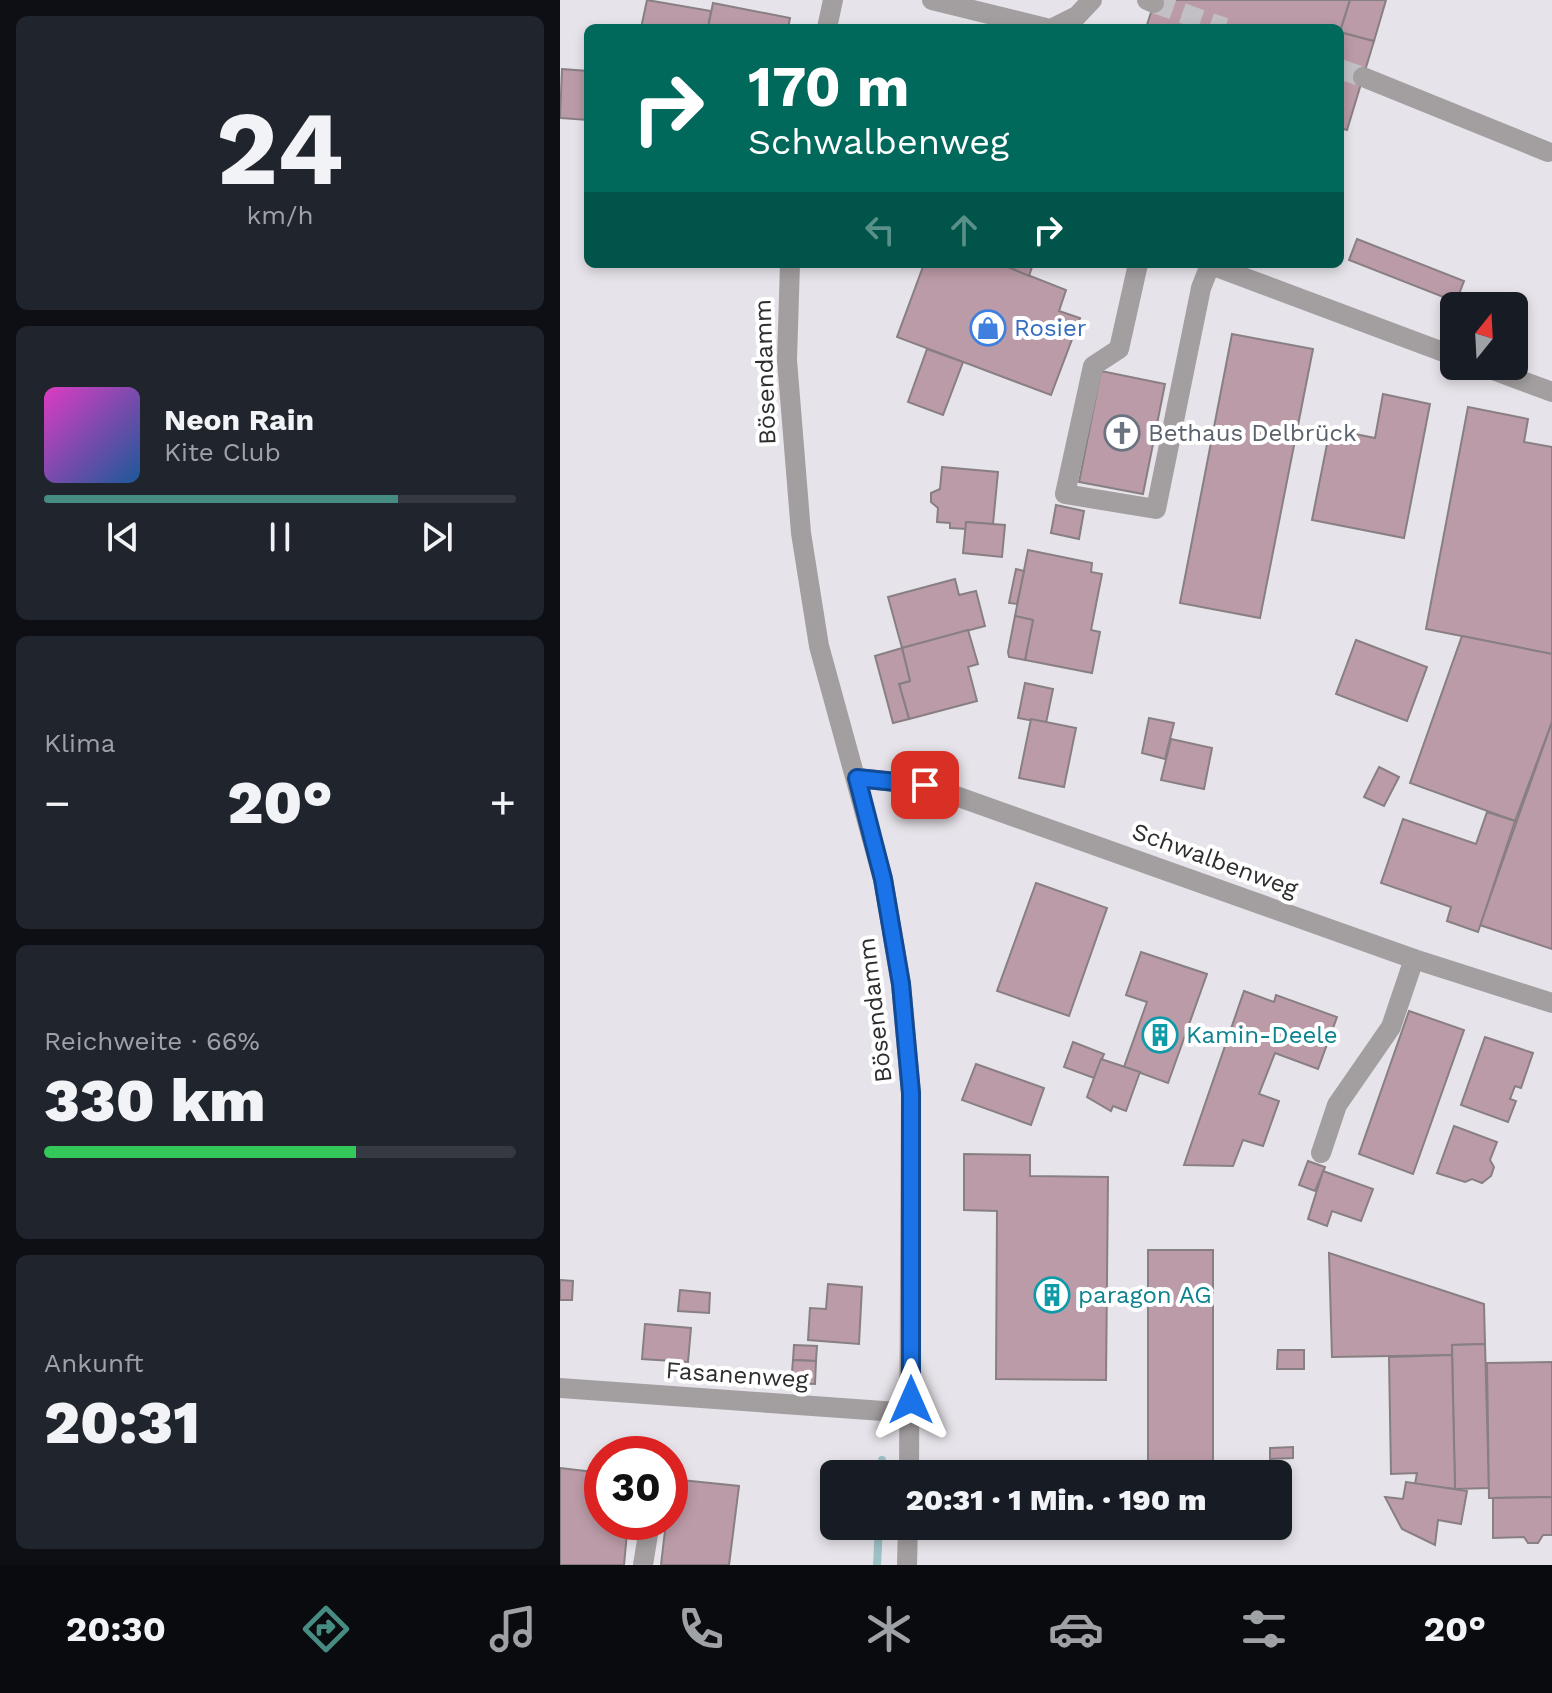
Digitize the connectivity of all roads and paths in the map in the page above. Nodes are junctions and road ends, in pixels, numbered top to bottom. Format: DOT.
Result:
graph roads {
  1 [pos="833,0"];
  2 [pos="932,0"];
  3 [pos="1092,0"];
  4 [pos="828,24"];
  5 [pos="1030,24"];
  6 [pos="1061,24"];
  7 [pos="1363,77"];
  8 [pos="1548,152"];
  9 [pos="790,268"];
  10 [pos="1137,268"];
  11 [pos="1208,268"];
  12 [pos="1220,268"];
  13 [pos="1440,351"];
  14 [pos="1520,380"];
  15 [pos="1552,392"];
  16 [pos="857,778"];
  17 [pos="1414,959"];
  18 [pos="1552,1003"];
  19 [pos="1321,1153"];
  20 [pos="560,1388"];
  21 [pos="911,1413"];
  22 [pos="909,1460"];
  23 [pos="647,1540"];
  24 [pos="908,1540"];
  25 [pos="643,1565"];
  26 [pos="907,1565"];
  1 -- 4 [label="street"];
  2 -- 5 [label="street"];
  3 -- 6 [label="street"];
  7 -- 8 [label="street"];
  9 -- 16 [label="street, Bösendamm"];
  10 -- 11 [label="street"];
  12 -- 13 [label="street"];
  14 -- 15 [label="street"];
  16 -- 17 [label="street, Schwalbenweg"];
  16 -- 21 [label="street, Bösendamm"];
  17 -- 18 [label="street, Schwalbenweg"];
  17 -- 19 [label="street"];
  20 -- 21 [label="street, Fasanenweg"];
  21 -- 22 [label="street, Bösendamm"];
  23 -- 25 [label="street"];
  24 -- 26 [label="street"];
}
